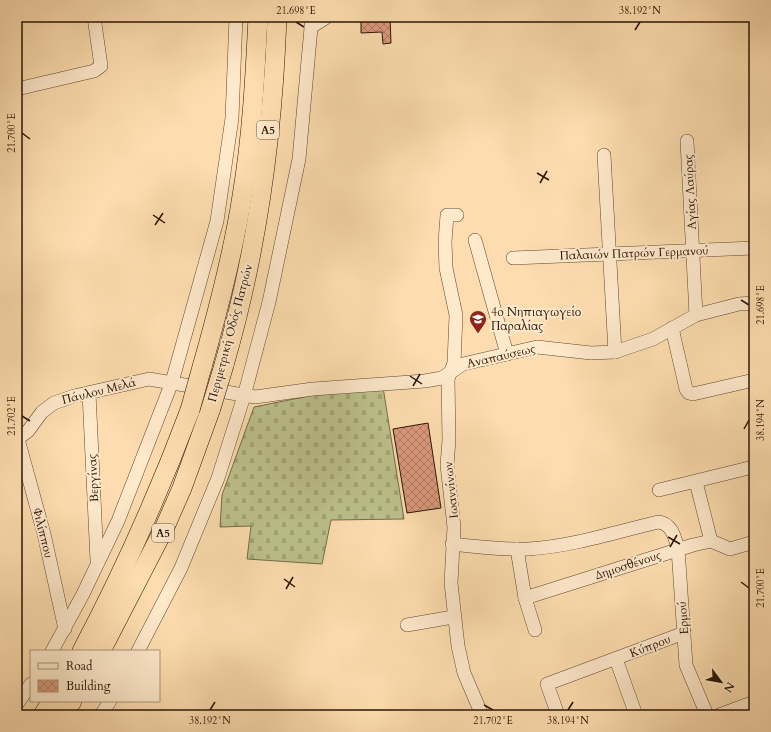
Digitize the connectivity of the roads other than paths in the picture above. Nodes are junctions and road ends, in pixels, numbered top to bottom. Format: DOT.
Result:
graph roads {
  1 [pos="94,17"];
  2 [pos="236,17"];
  3 [pos="258,17"];
  4 [pos="277,17"];
  5 [pos="327,17"];
  6 [pos="312,22"];
  7 [pos="17,89"];
  8 [pos="687,141"];
  9 [pos="604,155"];
  10 [pos="452,215"];
  11 [pos="474,240"];
  12 [pos="754,248"];
  13 [pos="693,251"];
  14 [pos="610,254"];
  15 [pos="513,258"];
  16 [pos="754,303"];
  17 [pos="696,315"];
  18 [pos="672,328"];
  19 [pos="615,352"];
  20 [pos="507,354"];
  21 [pos="451,372"];
  22 [pos="754,380"];
  23 [pos="172,382"];
  24 [pos="89,393"];
  25 [pos="244,396"];
  26 [pos="18,439"];
  27 [pos="753,468"];
  28 [pos="696,482"];
  29 [pos="659,490"];
  30 [pos="712,541"];
  31 [pos="452,544"];
  32 [pos="753,546"];
  33 [pos="517,549"];
  34 [pos="678,549"];
  35 [pos="98,564"];
  36 [pos="526,598"];
  37 [pos="453,617"];
  38 [pos="407,625"];
  39 [pos="65,629"];
  40 [pos="535,630"];
  41 [pos="684,634"];
  42 [pos="53,650"];
  43 [pos="83,650"];
  44 [pos="103,650"];
  45 [pos="139,650"];
  46 [pos="616,660"];
  47 [pos="30,685"];
  48 [pos="51,702"];
  49 [pos="71,702"];
  50 [pos="109,702"];
  51 [pos="754,702"];
  52 [pos="17,704"];
  53 [pos="43,715"];
  54 [pos="63,715"];
  55 [pos="101,715"];
  56 [pos="482,715"];
  57 [pos="558,715"];
  58 [pos="636,715"];
  59 [pos="707,715"];
  60 [pos="719,715"];
  1 -- 7 [label="street"];
  2 -- 23 [label="street"];
  3 -- 43 [label="highway, Περιμετρική Οδός Πατρών / Α5, bridge"];
  4 -- 44 [label="highway, Περιμετρική Οδός Πατρών / Α5, bridge"];
  5 -- 6 [label="street"];
  6 -- 25 [label="street"];
  8 -- 13 [label="street, Αγίας Λαύρας"];
  9 -- 14 [label="street"];
  10 -- 21 [label="street, Ιωαννίνων"];
  11 -- 20 [label="street"];
  12 -- 13 [label="street, Παλαιών Πατρών Γερμανού"];
  13 -- 14 [label="street, Παλαιών Πατρών Γερμανού"];
  13 -- 17 [label="street, Αγίας Λαύρας"];
  14 -- 15 [label="street, Παλαιών Πατρών Γερμανού"];
  14 -- 19 [label="street"];
  16 -- 17 [label="street, Αναπαύσεως"];
  17 -- 18 [label="street, Αναπαύσεως"];
  18 -- 19 [label="street, Αναπαύσεως"];
  18 -- 22 [label="street"];
  19 -- 20 [label="street, Αναπαύσεως"];
  20 -- 21 [label="street, Αναπαύσεως"];
  21 -- 25 [label="street, Αναπαύσεως"];
  21 -- 31 [label="street, Ιωαννίνων"];
  23 -- 24 [label="street, Πάυλου Μελά"];
  23 -- 25 [label="street, Αναπαύσεως"];
  23 -- 35 [label="street"];
  24 -- 26 [label="street, Πάυλου Μελά"];
  24 -- 35 [label="street, Βεργίνας"];
  25 -- 45 [label="street"];
  26 -- 39 [label="street, Φιλίππου"];
  27 -- 28 [label="street"];
  28 -- 29 [label="street"];
  28 -- 30 [label="street"];
  30 -- 32 [label="street"];
  30 -- 34 [label="street, Δημοσθένους"];
  31 -- 33 [label="street"];
  31 -- 37 [label="street, Ιωαννίνων"];
  33 -- 34 [label="street, Ερμού"];
  33 -- 36 [label="street"];
  34 -- 36 [label="street, Δημοσθένους"];
  34 -- 41 [label="street, Ερμού"];
  35 -- 39 [label="street"];
  36 -- 40 [label="street"];
  37 -- 38 [label="street"];
  37 -- 56 [label="street, Ιωαννίνων"];
  39 -- 42 [label="street"];
  41 -- 46 [label="street, Κύπρου"];
  41 -- 59 [label="street, Ερμού"];
  46 -- 57 [label="street, Κύπρου"];
  46 -- 58 [label="street, Κύπρου"];
  47 -- 52 [label="street"];
  48 -- 53 [label="highway"];
  49 -- 54 [label="highway"];
  50 -- 55 [label="street"];
  51 -- 60 [label="street"];
}
